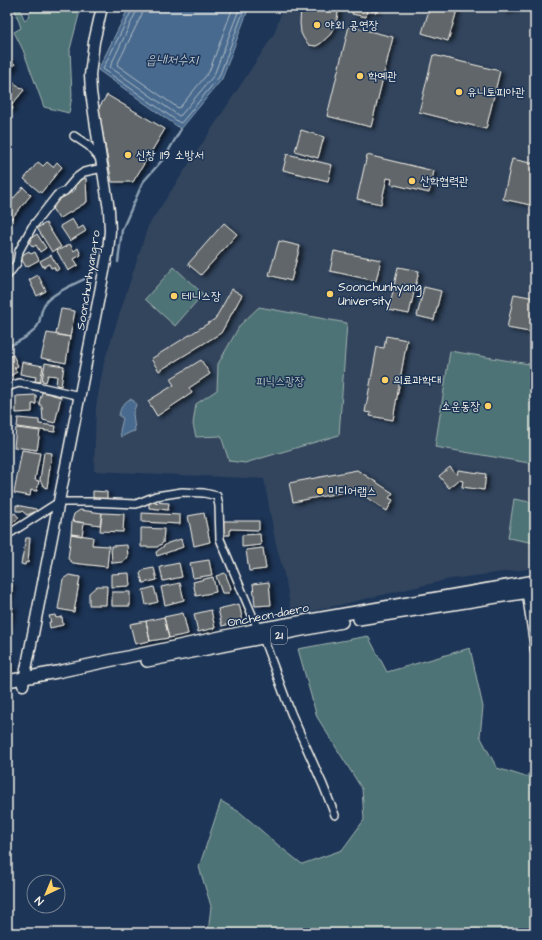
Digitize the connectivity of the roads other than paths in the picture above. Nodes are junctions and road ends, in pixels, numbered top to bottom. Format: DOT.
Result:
graph roads {
  1 [pos="102,7"];
  2 [pos="74,136"];
  3 [pos="102,165"];
  4 [pos="7,276"];
  5 [pos="7,387"];
  6 [pos="80,396"];
  7 [pos="59,502"];
  8 [pos="7,535"];
  9 [pos="535,581"];
  10 [pos="530,591"];
  11 [pos="260,634"];
  12 [pos="535,653"];
  13 [pos="7,681"];
  14 [pos="24,681"];
  15 [pos="7,688"];
  16 [pos="335,815"];
  1 -- 3 [label="main road, Soonchunhyang-ro"];
  2 -- 3 [label="street"];
  3 -- 4 [label="street"];
  3 -- 6 [label="main road, Soonchunhyang-ro"];
  5 -- 6 [label="street"];
  6 -- 7 [label="main road, Soonchunhyang-ro"];
  7 -- 8 [label="street"];
  7 -- 11 [label="street"];
  7 -- 14 [label="main road, Soonchunhyang-ro"];
  9 -- 11 [label="main road, Oncheon-daero / 21"];
  10 -- 11 [label="main road, Oncheon-daero / 21"];
  10 -- 12 [label="street"];
  11 -- 14 [label="main road, Oncheon-daero / 21"];
  11 -- 16 [label="street, Oncheon-daero"];
  13 -- 14 [label="main road, Oncheon-daero / 21"];
  14 -- 15 [label="main road, Oncheon-daero / 21"];
}
